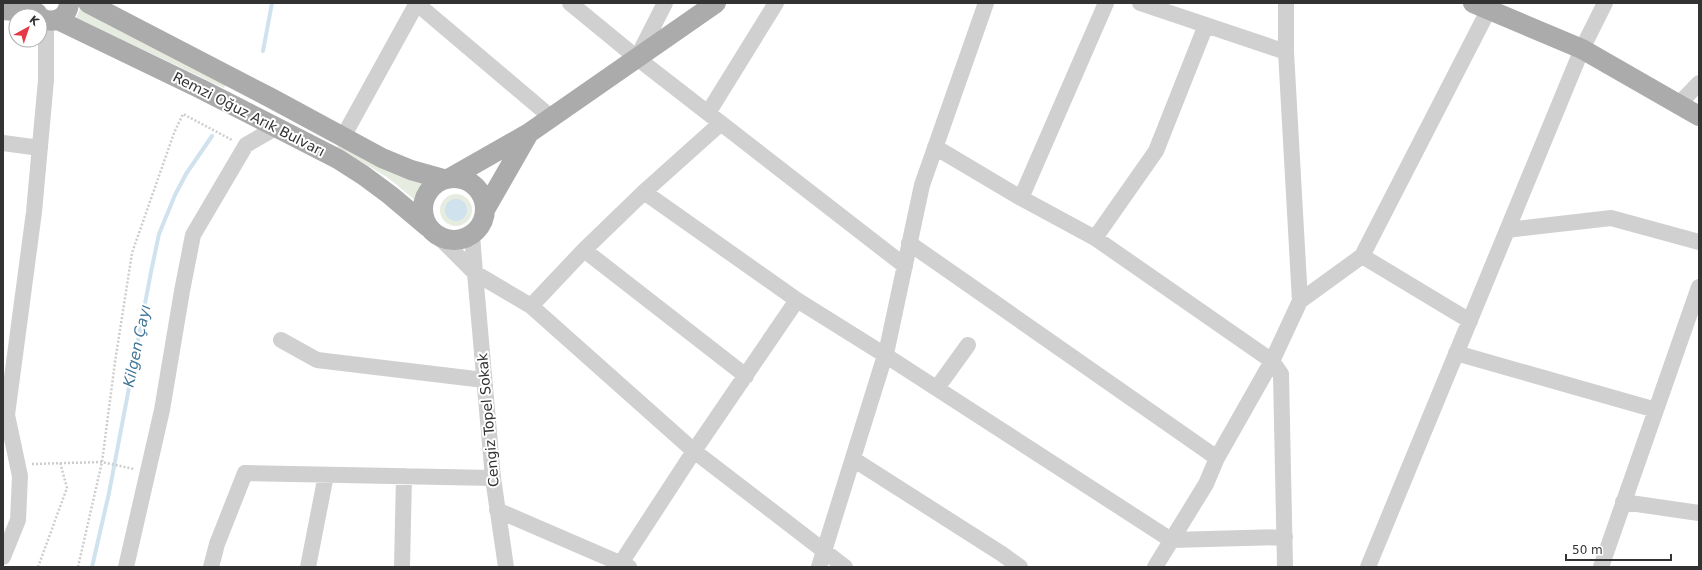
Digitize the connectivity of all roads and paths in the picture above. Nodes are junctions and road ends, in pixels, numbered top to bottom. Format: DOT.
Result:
graph roads {
  1 [pos="69,3"];
  2 [pos="88,3"];
  3 [pos="417,3"];
  4 [pos="570,3"];
  5 [pos="665,3"];
  6 [pos="716,3"];
  7 [pos="776,3"];
  8 [pos="986,3"];
  9 [pos="1106,3"];
  10 [pos="1140,3"];
  11 [pos="1286,3"];
  12 [pos="1605,3"];
  13 [pos="1481,6"];
  14 [pos="48,15"];
  15 [pos="48,18"];
  16 [pos="1206,25"];
  17 [pos="44,48"];
  18 [pos="1582,49"];
  19 [pos="1286,52"];
  20 [pos="637,58"];
  21 [pos="1699,83"];
  22 [pos="1679,104"];
  23 [pos="708,113"];
  24 [pos="1699,116"];
  25 [pos="552,118"];
  26 [pos="721,123"];
  27 [pos="277,127"];
  28 [pos="529,133"];
  29 [pos="343,137"];
  30 [pos="229,138"];
  31 [pos="3,143"];
  32 [pos="935,147"];
  33 [pos="40,148"];
  34 [pos="447,178"];
  35 [pos="644,192"];
  36 [pos="1021,198"];
  37 [pos="486,208"];
  38 [pos="432,230"];
  39 [pos="1507,230"];
  40 [pos="472,235"];
  41 [pos="1095,238"];
  42 [pos="1699,242"];
  43 [pos="909,243"];
  44 [pos="584,250"];
  45 [pos="1362,256"];
  46 [pos="905,266"];
  47 [pos="475,273"];
  48 [pos="1699,287"];
  49 [pos="797,300"];
  50 [pos="1300,301"];
  51 [pos="531,306"];
  52 [pos="1470,321"];
  53 [pos="281,340"];
  54 [pos="968,345"];
  55 [pos="1456,353"];
  56 [pos="885,354"];
  57 [pos="1272,362"];
  58 [pos="746,376"];
  59 [pos="484,380"];
  60 [pos="937,388"];
  61 [pos="1656,410"];
  62 [pos="694,451"];
  63 [pos="1217,458"];
  64 [pos="853,459"];
  65 [pos="10,462"];
  66 [pos="60,462"];
  67 [pos="102,462"];
  68 [pos="135,469"];
  69 [pos="326,475"];
  70 [pos="404,476"];
  71 [pos="493,478"];
  72 [pos="1623,502"];
  73 [pos="497,510"];
  74 [pos="1699,513"];
  75 [pos="1285,537"];
  76 [pos="1171,540"];
  77 [pos="824,551"];
  78 [pos="3,557"];
  79 [pos="625,565"];
  80 [pos="38,567"];
  81 [pos="78,567"];
  82 [pos="126,567"];
  83 [pos="211,567"];
  84 [pos="308,567"];
  85 [pos="402,567"];
  86 [pos="506,567"];
  87 [pos="818,567"];
  88 [pos="845,567"];
  89 [pos="1020,567"];
  90 [pos="1155,567"];
  91 [pos="1285,567"];
  92 [pos="1368,567"];
  93 [pos="1601,567"];
  1 -- 14 [label="main road"];
  2 -- 29 [label="main road, Remzi Oğuz Arık Bulvarı"];
  3 -- 25 [label="street"];
  3 -- 29 [label="street"];
  4 -- 20 [label="street"];
  5 -- 20 [label="street"];
  6 -- 20 [label="main road"];
  7 -- 23 [label="street"];
  8 -- 32 [label="street"];
  9 -- 36 [label="street"];
  10 -- 16 [label="street"];
  11 -- 19 [label="street"];
  12 -- 18 [label="street"];
  13 -- 18 [label="main road"];
  13 -- 45 [label="street"];
  15 -- 27 [label="main road, Remzi Oğuz Arık Bulvarı"];
  16 -- 19 [label="street"];
  16 -- 41 [label="street"];
  17 -- 33 [label="street"];
  18 -- 22 [label="main road"];
  18 -- 39 [label="street"];
  19 -- 50 [label="street"];
  20 -- 23 [label="street"];
  20 -- 25 [label="main road"];
  21 -- 22 [label="street"];
  22 -- 24 [label="main road"];
  23 -- 26 [label="street"];
  25 -- 28 [label="main road"];
  26 -- 35 [label="street"];
  26 -- 46 [label="street"];
  27 -- 38 [label="main road, Remzi Oğuz Arık Bulvarı"];
  27 -- 82 [label="street"];
  28 -- 34 [label="main road"];
  28 -- 37 [label="main road"];
  29 -- 34 [label="main road, Remzi Oğuz Arık Bulvarı"];
  30 -- 67 [label="path"];
  31 -- 33 [label="street"];
  32 -- 36 [label="street"];
  32 -- 43 [label="street"];
  33 -- 65 [label="street"];
  34 -- 37 [label="main road, Remzi Oğuz Arık Bulvarı"];
  34 -- 38 [label="main road"];
  35 -- 44 [label="street"];
  35 -- 49 [label="street"];
  36 -- 41 [label="street"];
  37 -- 40 [label="main road"];
  38 -- 40 [label="main road, Remzi Oğuz Arık Bulvarı"];
  38 -- 47 [label="street"];
  39 -- 42 [label="street"];
  39 -- 52 [label="street"];
  40 -- 47 [label="street, Cengiz Topel Sokak"];
  41 -- 57 [label="street"];
  43 -- 46 [label="street"];
  43 -- 63 [label="street"];
  44 -- 51 [label="street"];
  44 -- 58 [label="street"];
  45 -- 50 [label="street"];
  45 -- 52 [label="street"];
  46 -- 56 [label="street"];
  47 -- 51 [label="street"];
  47 -- 59 [label="street, Cengiz Topel Sokak"];
  48 -- 61 [label="street"];
  49 -- 56 [label="street"];
  49 -- 58 [label="street"];
  50 -- 57 [label="street"];
  51 -- 62 [label="street"];
  52 -- 55 [label="street"];
  53 -- 59 [label="street"];
  54 -- 60 [label="street"];
  55 -- 61 [label="street"];
  55 -- 92 [label="street"];
  56 -- 60 [label="street"];
  56 -- 64 [label="street"];
  57 -- 63 [label="street"];
  57 -- 75 [label="street"];
  58 -- 62 [label="street"];
  59 -- 71 [label="street, Cengiz Topel Sokak"];
  60 -- 76 [label="street"];
  61 -- 72 [label="street"];
  62 -- 77 [label="street"];
  62 -- 79 [label="street"];
  63 -- 76 [label="street"];
  64 -- 77 [label="street"];
  64 -- 89 [label="street"];
  65 -- 66 [label="path"];
  65 -- 78 [label="street"];
  66 -- 67 [label="path"];
  66 -- 80 [label="path"];
  67 -- 68 [label="path"];
  67 -- 81 [label="path"];
  69 -- 70 [label="street"];
  69 -- 83 [label="street"];
  69 -- 84 [label="street"];
  70 -- 71 [label="street"];
  70 -- 85 [label="street"];
  71 -- 73 [label="street, Cengiz Topel Sokak"];
  72 -- 74 [label="street"];
  72 -- 93 [label="street"];
  73 -- 79 [label="street"];
  73 -- 86 [label="street, Cengiz Topel Sokak"];
  75 -- 76 [label="street"];
  75 -- 91 [label="street"];
  76 -- 90 [label="street"];
  77 -- 87 [label="street"];
  77 -- 88 [label="street"];
}
